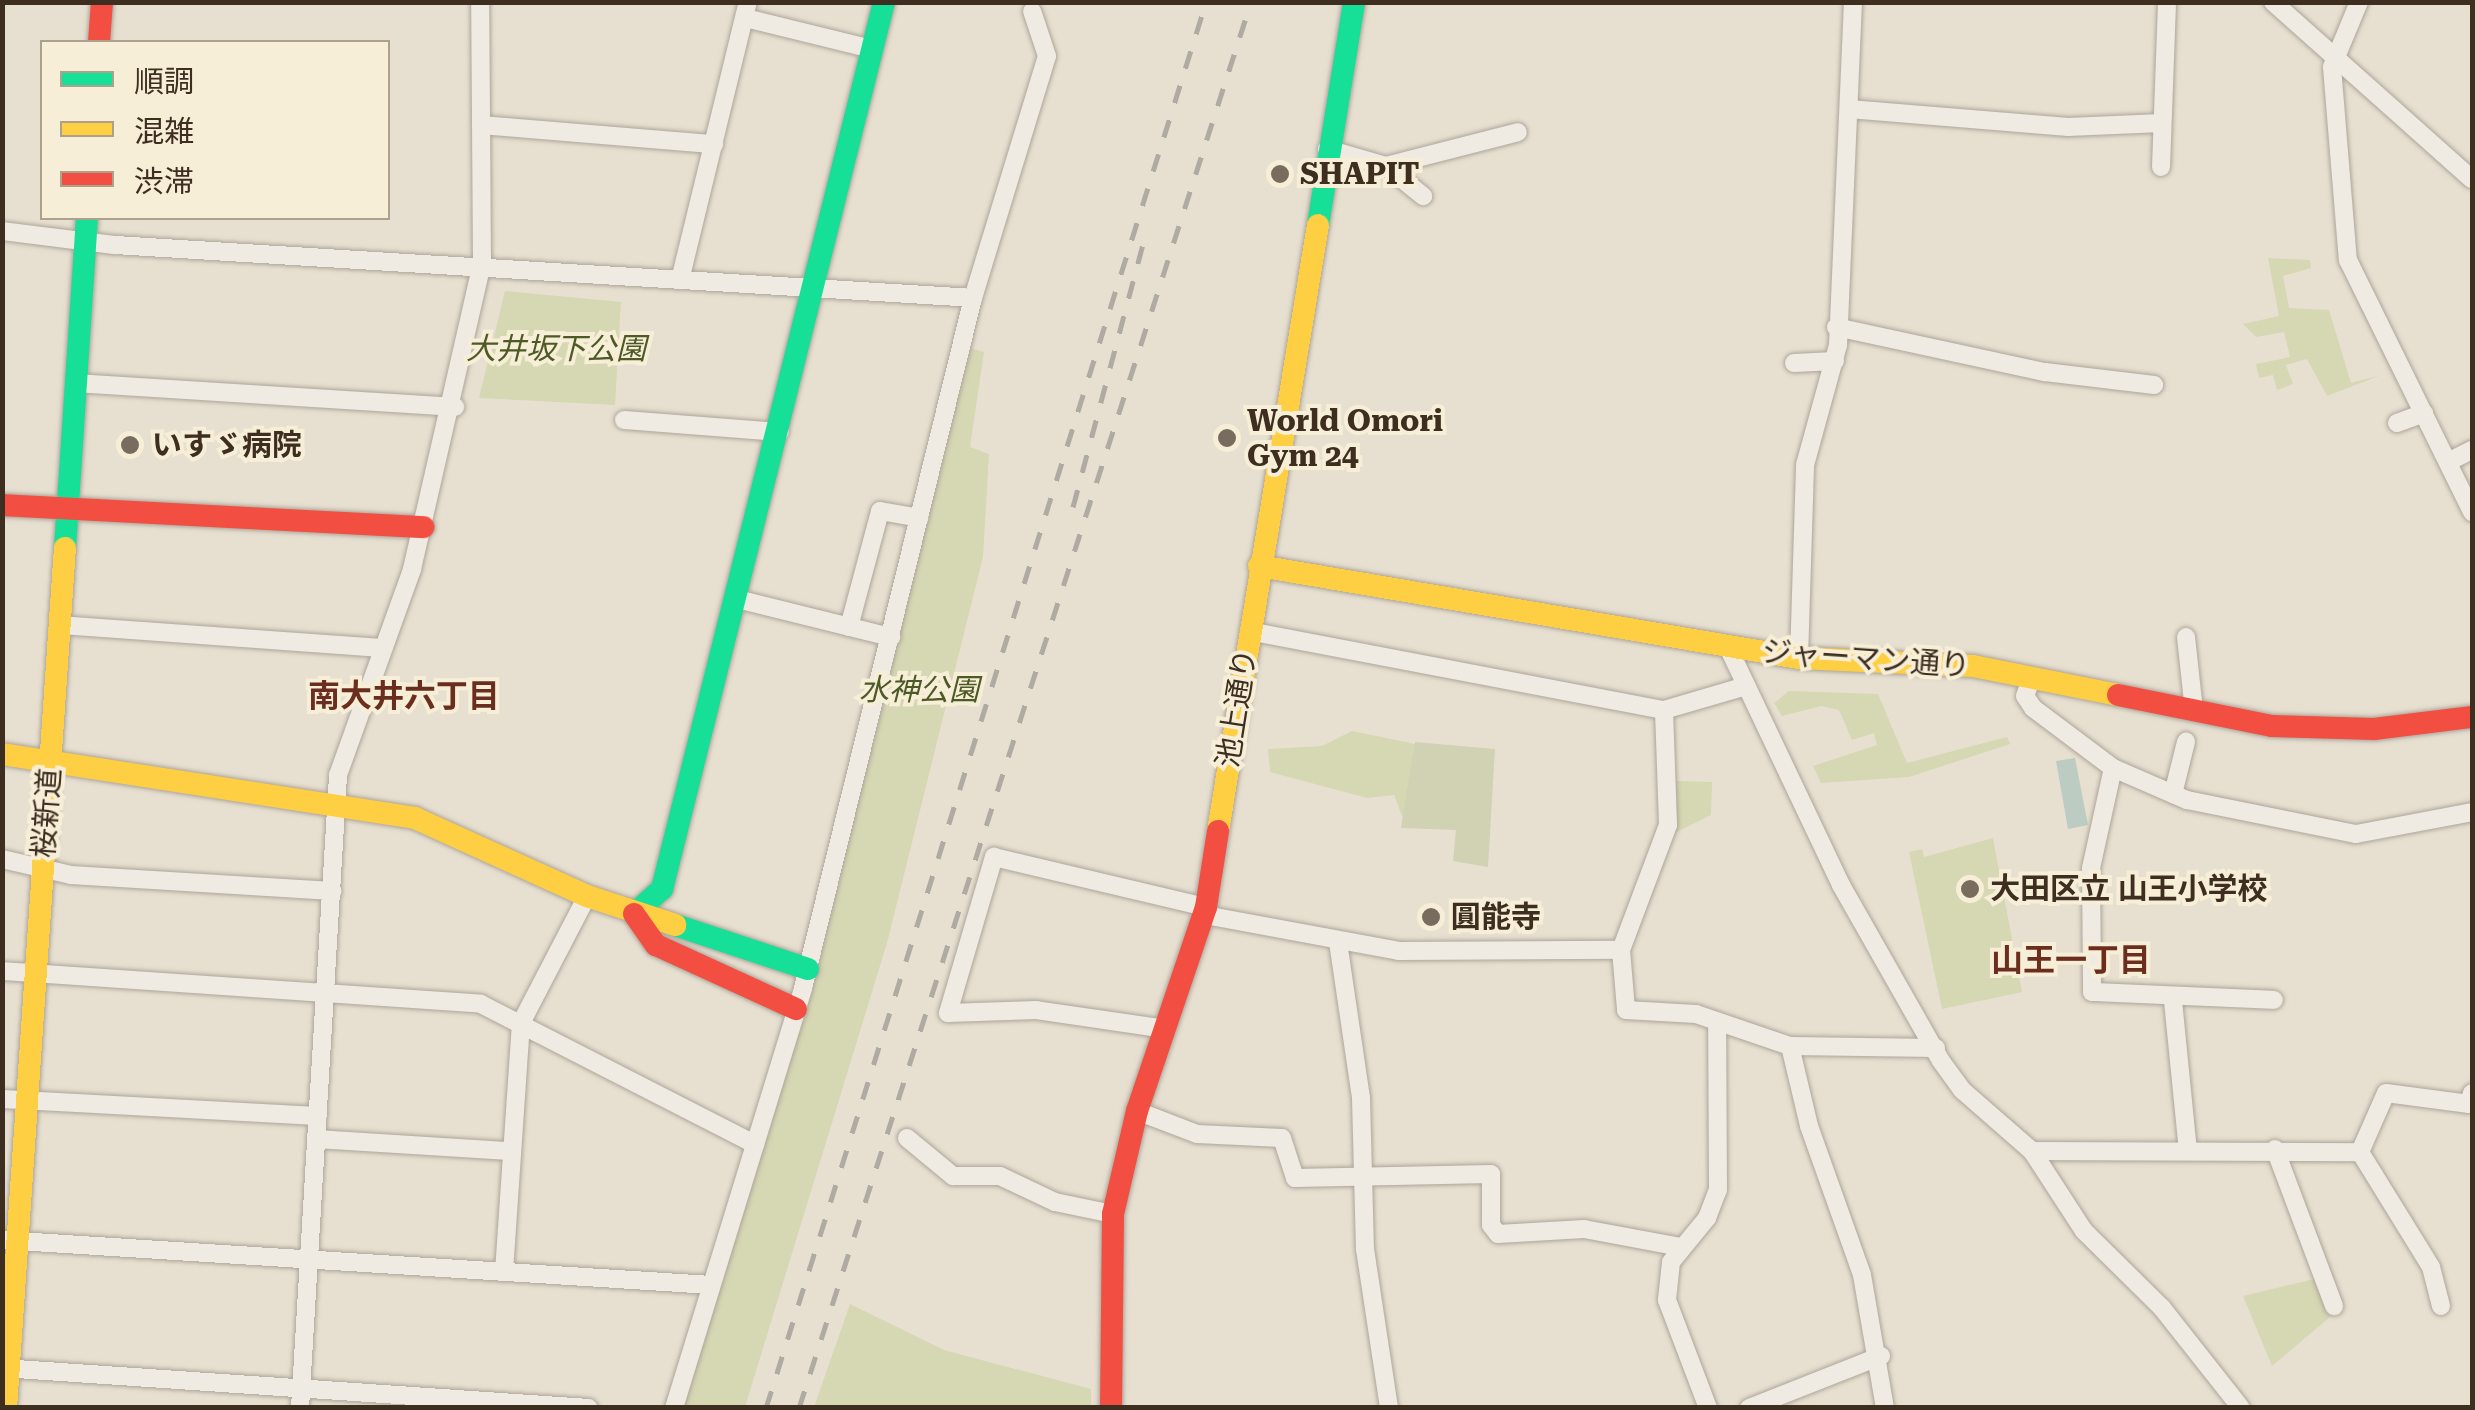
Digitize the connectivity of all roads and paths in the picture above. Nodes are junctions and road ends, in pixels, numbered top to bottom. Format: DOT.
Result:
graph roads {
  1 [pos="102,2"];
  2 [pos="480,2"];
  3 [pos="884,2"];
  4 [pos="1354,2"];
  5 [pos="1853,2"];
  6 [pos="2168,2"];
  7 [pos="2273,2"];
  8 [pos="2359,2"];
  9 [pos="746,10"];
  10 [pos="1032,11"];
  11 [pos="99,40"];
  12 [pos="872,49"];
  13 [pos="2334,57"];
  14 [pos="1849,109"];
  15 [pos="2162,123"];
  16 [pos="481,125"];
  17 [pos="1518,132"];
  18 [pos="714,144"];
  19 [pos="1327,149"];
  20 [pos="1386,166"];
  21 [pos="2161,168"];
  22 [pos="2472,179"];
  23 [pos="1423,196"];
  24 [pos="86,229"];
  25 [pos="2,230"];
  26 [pos="482,264"];
  27 [pos="680,280"];
  28 [pos="814,288"];
  29 [pos="973,298"];
  30 [pos="1836,328"];
  31 [pos="1835,361"];
  32 [pos="1794,363"];
  33 [pos="76,383"];
  34 [pos="2154,385"];
  35 [pos="455,407"];
  36 [pos="2424,413"];
  37 [pos="624,420"];
  38 [pos="2397,423"];
  39 [pos="780,432"];
  40 [pos="2472,450"];
  41 [pos="2448,462"];
  42 [pos="2,505"];
  43 [pos="68,509"];
  44 [pos="2472,512"];
  45 [pos="920,518"];
  46 [pos="423,527"];
  47 [pos="1259,566"];
  48 [pos="737,599"];
  49 [pos="60,626"];
  50 [pos="849,626"];
  51 [pos="1249,631"];
  52 [pos="891,637"];
  53 [pos="2186,638"];
  54 [pos="1728,647"];
  55 [pos="382,648"];
  56 [pos="1799,658"];
  57 [pos="2032,676"];
  58 [pos="1746,686"];
  59 [pos="1664,710"];
  60 [pos="2194,711"];
  61 [pos="2472,717"];
  62 [pos="2186,742"];
  63 [pos="2,754"];
  64 [pos="50,761"];
  65 [pos="2113,768"];
  66 [pos="2173,794"];
  67 [pos="338,802"];
  68 [pos="2472,812"];
  69 [pos="2,859"];
  70 [pos="43,868"];
  71 [pos="333,891"];
  72 [pos="587,896"];
  73 [pos="1205,911"];
  74 [pos="634,914"];
  75 [pos="1338,942"];
  76 [pos="1622,950"];
  77 [pos="808,969"];
  78 [pos="2,971"];
  79 [pos="36,974"];
  80 [pos="326,991"];
  81 [pos="2274,1000"];
  82 [pos="2173,1001"];
  83 [pos="796,1009"];
  84 [pos="522,1023"];
  85 [pos="1717,1023"];
  86 [pos="1166,1028"];
  87 [pos="1790,1046"];
  88 [pos="1936,1048"];
  89 [pos="2472,1093"];
  90 [pos="2,1098"];
  91 [pos="27,1100"];
  92 [pos="1137,1110"];
  93 [pos="318,1116"];
  94 [pos="906,1138"];
  95 [pos="317,1139"];
  96 [pos="756,1144"];
  97 [pos="2275,1149"];
  98 [pos="2188,1150"];
  99 [pos="508,1151"];
  100 [pos="2032,1151"];
  101 [pos="2360,1152"];
  102 [pos="1361,1173"];
  103 [pos="1113,1214"];
  104 [pos="10,1240"];
  105 [pos="1681,1247"];
  106 [pos="309,1258"];
  107 [pos="504,1272"];
  108 [pos="712,1286"];
  109 [pos="2334,1306"];
  110 [pos="2441,1306"];
  111 [pos="1881,1356"];
  112 [pos="6,1368"];
  113 [pos="302,1387"];
  114 [pos="6,1408"];
  115 [pos="300,1408"];
  116 [pos="589,1408"];
  117 [pos="674,1408"];
  118 [pos="1111,1408"];
  119 [pos="1389,1408"];
  120 [pos="1708,1408"];
  121 [pos="1749,1408"];
  122 [pos="1885,1408"];
  123 [pos="2241,1408"];
  1 -- 11 [label="street"];
  2 -- 16 [label="street"];
  3 -- 12 [label="street"];
  4 -- 19 [label="street, 池上通り"];
  5 -- 14 [label="street"];
  6 -- 15 [label="street"];
  7 -- 13 [label="street"];
  8 -- 13 [label="street"];
  9 -- 12 [label="street"];
  9 -- 18 [label="street"];
  10 -- 29 [label="street"];
  12 -- 28 [label="street"];
  13 -- 22 [label="street"];
  13 -- 36 [label="street"];
  14 -- 15 [label="street"];
  14 -- 30 [label="street"];
  15 -- 21 [label="street"];
  16 -- 18 [label="street"];
  16 -- 26 [label="street"];
  17 -- 20 [label="street"];
  18 -- 27 [label="street"];
  19 -- 20 [label="street"];
  19 -- 47 [label="street, 池上通り"];
  20 -- 23 [label="street"];
  24 -- 25 [label="street"];
  24 -- 26 [label="street"];
  24 -- 33 [label="street, 桜新道"];
  26 -- 27 [label="street"];
  26 -- 35 [label="street"];
  27 -- 28 [label="street"];
  28 -- 29 [label="street"];
  28 -- 39 [label="street"];
  29 -- 45 [label="street"];
  30 -- 31 [label="street"];
  30 -- 34 [label="street"];
  31 -- 32 [label="street"];
  31 -- 56 [label="street"];
  33 -- 35 [label="street"];
  33 -- 43 [label="street, 桜新道"];
  35 -- 46 [label="street"];
  36 -- 38 [label="street"];
  36 -- 41 [label="street"];
  37 -- 39 [label="street"];
  39 -- 48 [label="street"];
  40 -- 41 [label="street"];
  41 -- 44 [label="street"];
  42 -- 43 [label="street"];
  43 -- 46 [label="street"];
  43 -- 49 [label="street, 桜新道"];
  45 -- 50 [label="street"];
  45 -- 52 [label="street"];
  46 -- 55 [label="street"];
  47 -- 51 [label="street, 池上通り"];
  47 -- 54 [label="street, ジャーマン通り"];
  48 -- 50 [label="street"];
  48 -- 74 [label="street"];
  49 -- 55 [label="street"];
  49 -- 64 [label="street, 桜新道"];
  50 -- 52 [label="street"];
  51 -- 59 [label="street"];
  51 -- 73 [label="street, 池上通り"];
  52 -- 77 [label="street"];
  53 -- 60 [label="street"];
  54 -- 56 [label="street, ジャーマン通り"];
  54 -- 58 [label="street"];
  55 -- 67 [label="street"];
  56 -- 57 [label="street, ジャーマン通り"];
  57 -- 60 [label="street, ジャーマン通り"];
  57 -- 65 [label="street"];
  58 -- 59 [label="street"];
  58 -- 88 [label="street"];
  59 -- 76 [label="street"];
  60 -- 61 [label="street, ジャーマン通り"];
  62 -- 66 [label="street"];
  63 -- 64 [label="street"];
  64 -- 67 [label="street"];
  64 -- 70 [label="street, 桜新道"];
  65 -- 66 [label="street"];
  65 -- 82 [label="street"];
  66 -- 68 [label="street"];
  67 -- 71 [label="street"];
  67 -- 72 [label="street"];
  69 -- 70 [label="street"];
  70 -- 71 [label="street"];
  70 -- 79 [label="street, 桜新道"];
  71 -- 80 [label="street"];
  72 -- 74 [label="street"];
  72 -- 84 [label="street"];
  73 -- 75 [label="street"];
  73 -- 86 [label="street, 池上通り"];
  73 -- 86 [label="street"];
  74 -- 77 [label="street"];
  74 -- 83 [label="street"];
  75 -- 76 [label="street"];
  75 -- 102 [label="street"];
  76 -- 85 [label="street"];
  77 -- 83 [label="street"];
  78 -- 79 [label="street"];
  79 -- 80 [label="street"];
  79 -- 91 [label="street, 桜新道"];
  80 -- 84 [label="street"];
  80 -- 93 [label="street"];
  81 -- 82 [label="street"];
  82 -- 98 [label="street"];
  83 -- 96 [label="street"];
  84 -- 96 [label="street"];
  84 -- 99 [label="street"];
  85 -- 87 [label="street"];
  85 -- 105 [label="street"];
  86 -- 92 [label="street, 池上通り"];
  87 -- 88 [label="street"];
  87 -- 111 [label="street"];
  88 -- 100 [label="street"];
  89 -- 101 [label="street"];
  90 -- 91 [label="street"];
  91 -- 93 [label="street"];
  91 -- 104 [label="street, 桜新道"];
  92 -- 102 [label="street"];
  92 -- 103 [label="street, 池上通り"];
  93 -- 95 [label="street"];
  94 -- 103 [label="street"];
  95 -- 99 [label="street"];
  95 -- 106 [label="street"];
  96 -- 108 [label="street"];
  97 -- 98 [label="street"];
  97 -- 101 [label="street"];
  97 -- 109 [label="street"];
  98 -- 100 [label="street"];
  99 -- 107 [label="street"];
  100 -- 123 [label="street"];
  101 -- 110 [label="street"];
  102 -- 105 [label="street"];
  102 -- 119 [label="street"];
  103 -- 118 [label="street, 池上通り"];
  104 -- 106 [label="street"];
  104 -- 112 [label="street, 桜新道"];
  105 -- 120 [label="street"];
  106 -- 107 [label="street"];
  106 -- 113 [label="street"];
  107 -- 108 [label="street"];
  108 -- 117 [label="street"];
  111 -- 121 [label="street"];
  111 -- 122 [label="street"];
  112 -- 113 [label="street"];
  112 -- 114 [label="street, 桜新道"];
  113 -- 115 [label="street"];
  113 -- 116 [label="street"];
}
